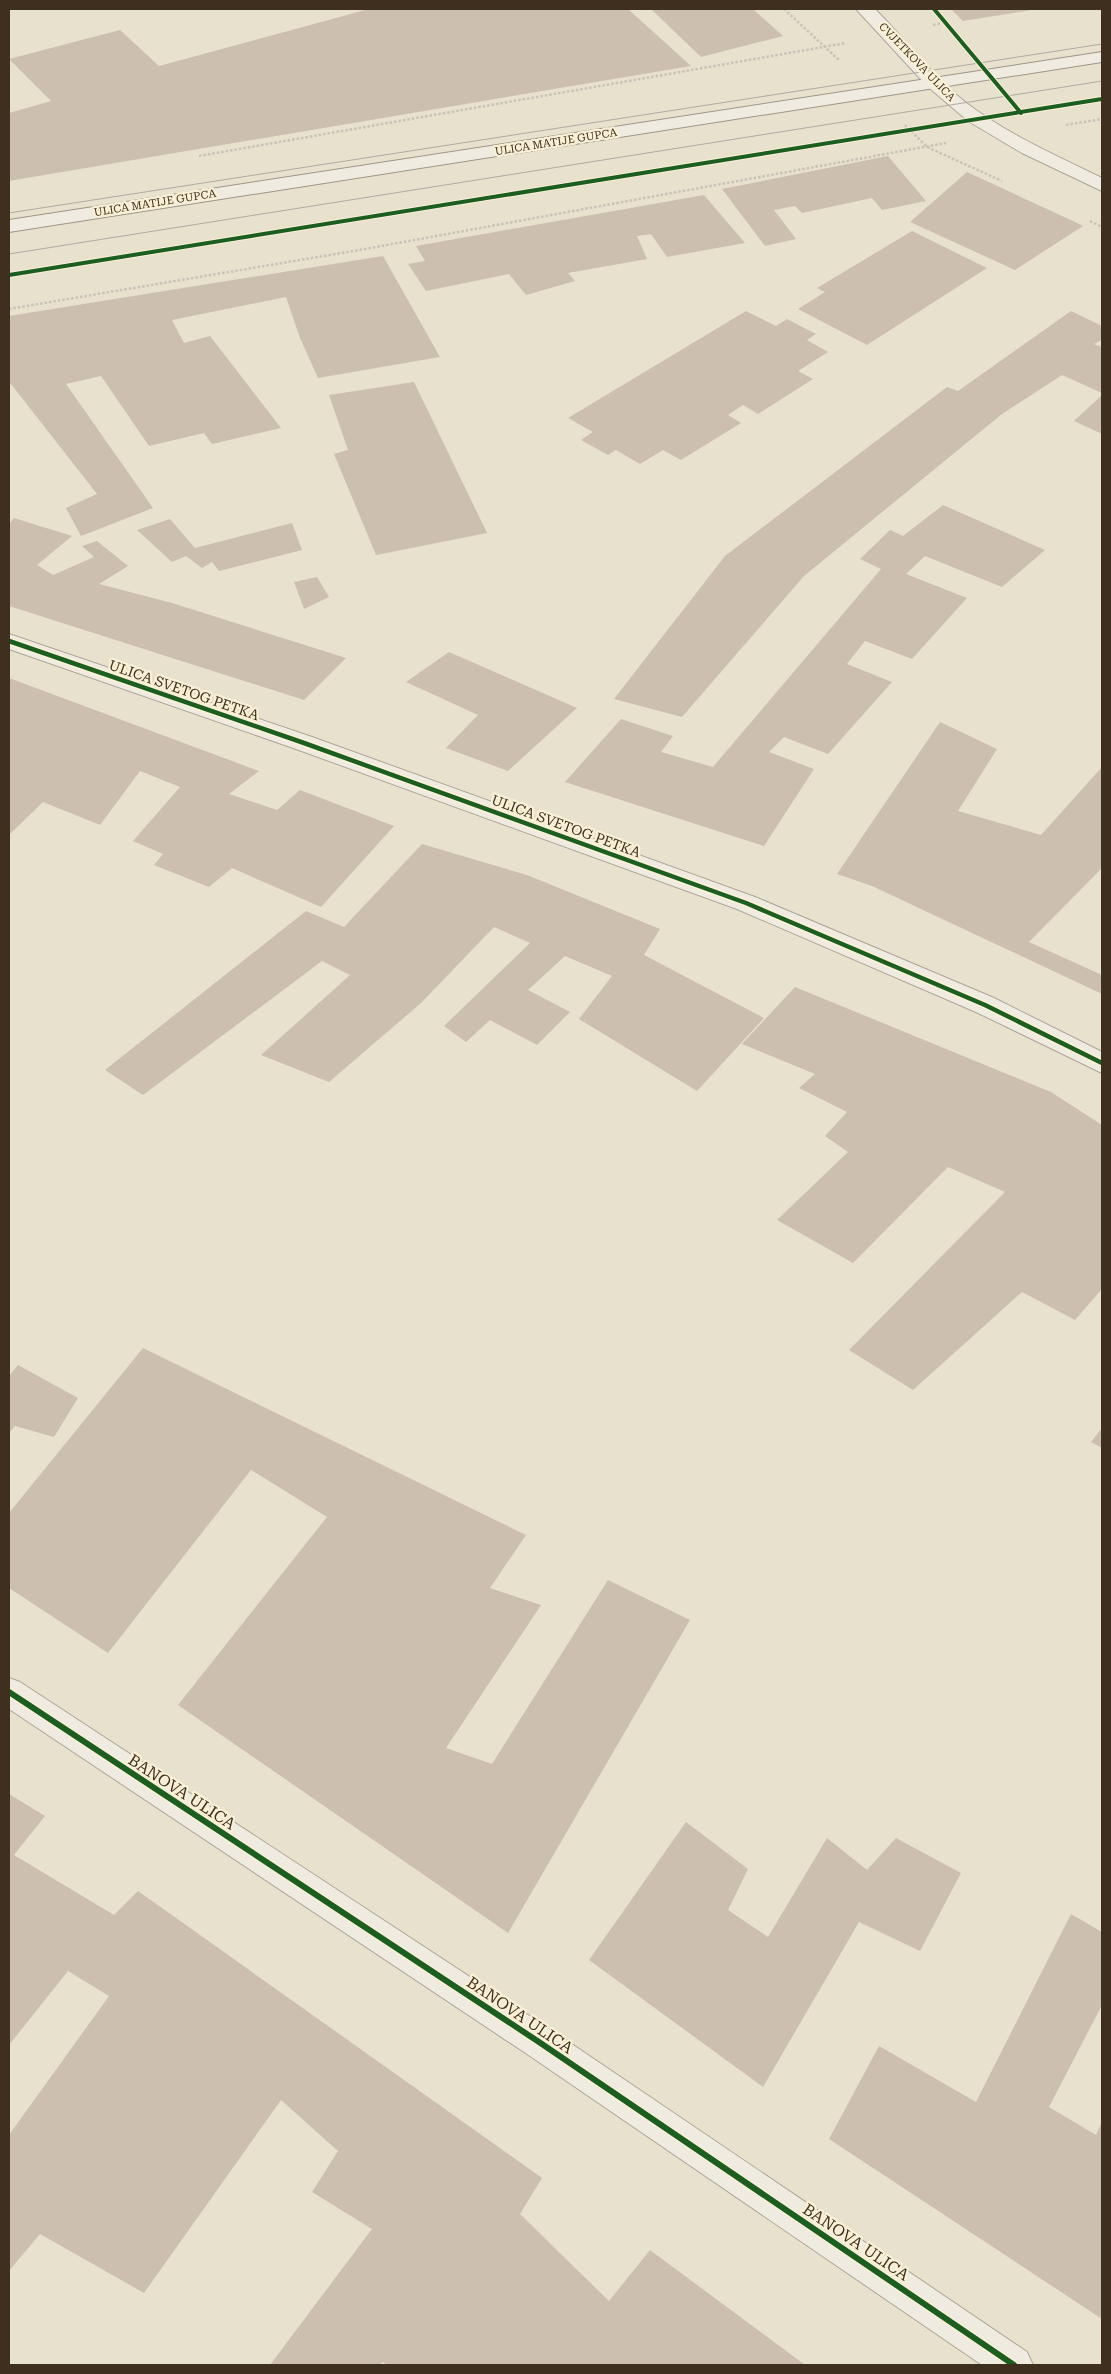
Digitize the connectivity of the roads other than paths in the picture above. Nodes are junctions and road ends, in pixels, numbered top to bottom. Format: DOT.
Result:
graph roads {
  1 [pos="865,9"];
  2 [pos="1102,57"];
  3 [pos="934,83"];
  4 [pos="1102,185"];
  5 [pos="9,226"];
  6 [pos="9,641"];
  7 [pos="1102,1063"];
  8 [pos="9,1692"];
  9 [pos="1014,2365"];
  1 -- 3 [label="street, CVJETKOVA ULICA"];
  2 -- 3 [label="street, ULICA MATIJE GUPCA"];
  3 -- 4 [label="street, CVJETKOVA ULICA"];
  3 -- 5 [label="street, ULICA MATIJE GUPCA"];
  6 -- 7 [label="street, ULICA SVETOG PETKA"];
  8 -- 9 [label="street, BANOVA ULICA"];
}
